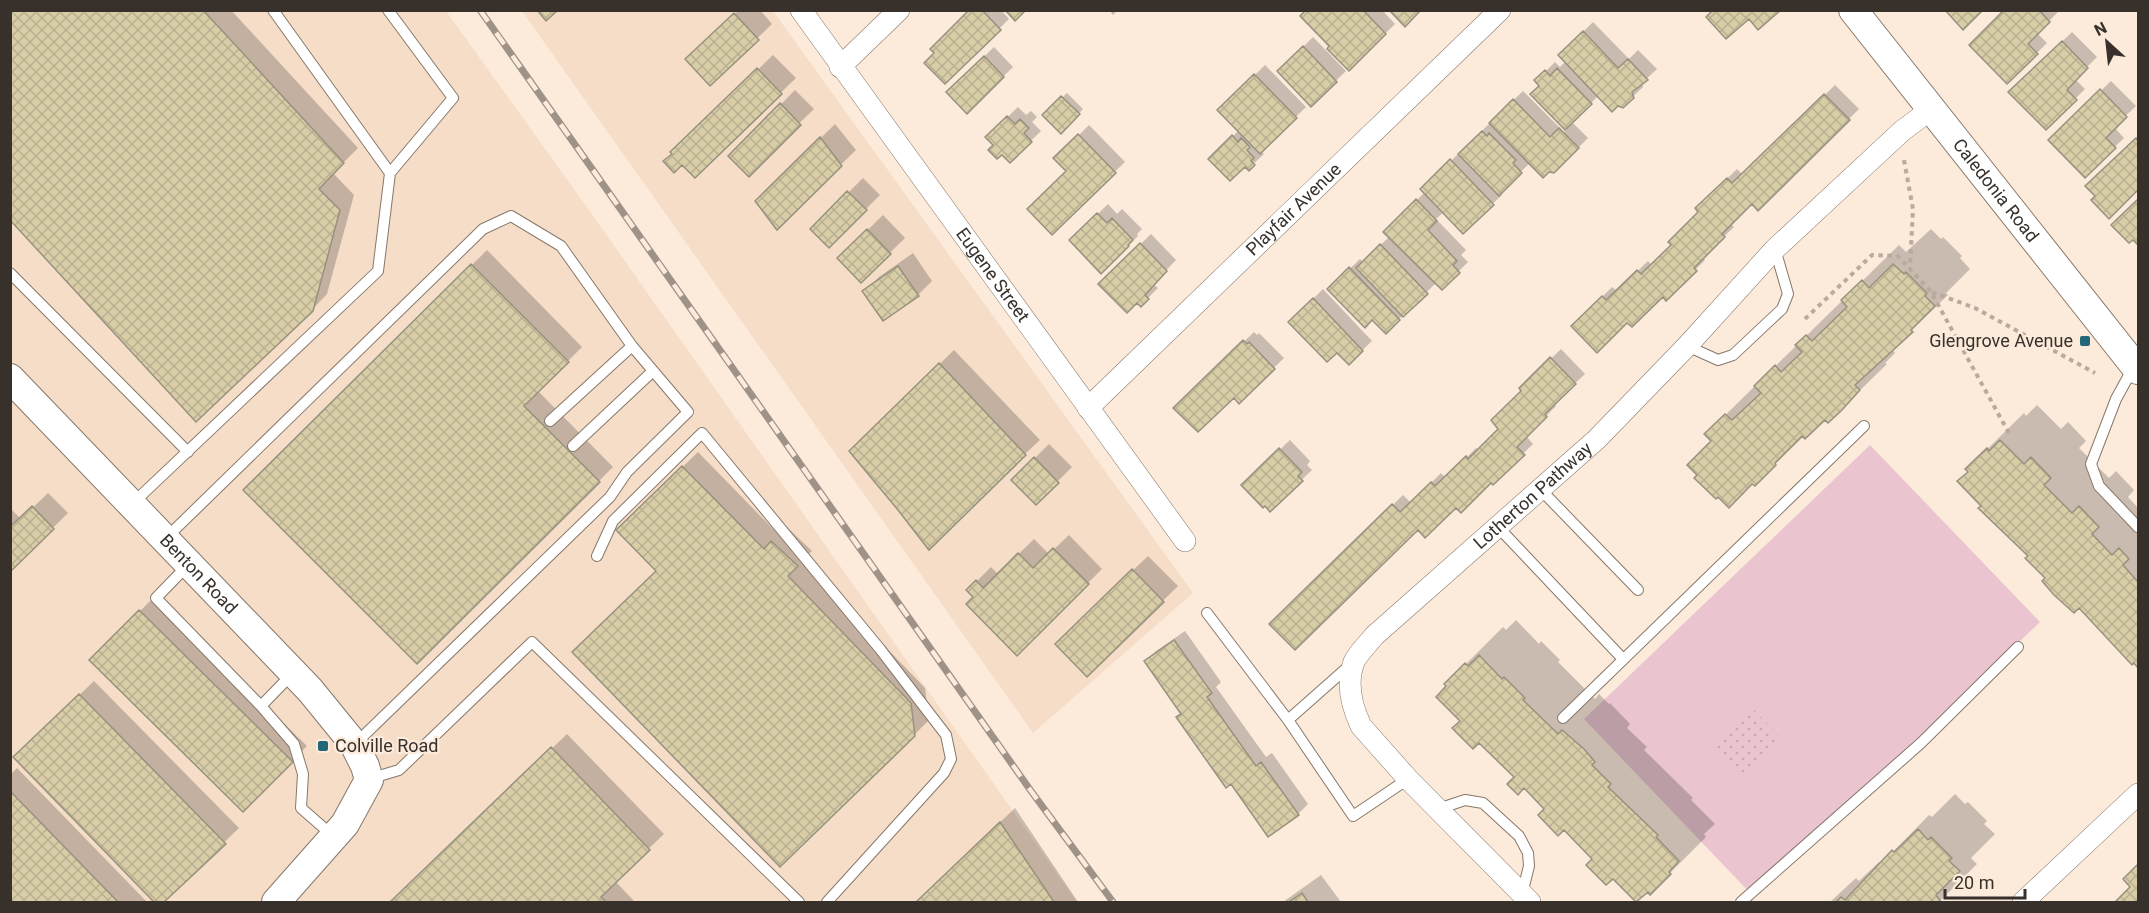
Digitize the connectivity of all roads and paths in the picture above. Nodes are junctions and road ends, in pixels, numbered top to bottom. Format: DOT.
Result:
graph roads {
  1 [pos="273,10"];
  2 [pos="388,10"];
  3 [pos="801,10"];
  4 [pos="899,10"];
  5 [pos="1500,10"];
  6 [pos="1853,10"];
  7 [pos="840,67"];
  8 [pos="1930,110"];
  9 [pos="1890,143"];
  10 [pos="390,173"];
  11 [pos="1775,249"];
  12 [pos="1910,269"];
  13 [pos="10,273"];
  14 [pos="1931,292"];
  15 [pos="1805,319"];
  16 [pos="632,346"];
  17 [pos="1687,346"];
  18 [pos="2137,367"];
  19 [pos="653,371"];
  20 [pos="2095,373"];
  21 [pos="10,378"];
  22 [pos="1088,408"];
  23 [pos="550,422"];
  24 [pos="1864,426"];
  25 [pos="2010,435"];
  26 [pos="573,446"];
  27 [pos="188,452"];
  28 [pos="1541,490"];
  29 [pos="132,504"];
  30 [pos="1498,527"];
  31 [pos="2139,527"];
  32 [pos="165,539"];
  33 [pos="1185,541"];
  34 [pos="597,556"];
  35 [pos="189,564"];
  36 [pos="1638,590"];
  37 [pos="1207,613"];
  38 [pos="2018,647"];
  39 [pos="1623,659"];
  40 [pos="1354,662"];
  41 [pos="294,672"];
  42 [pos="261,706"];
  43 [pos="1563,718"];
  44 [pos="1288,720"];
  45 [pos="354,744"];
  46 [pos="1407,779"];
  47 [pos="369,780"];
  48 [pos="2139,794"];
  49 [pos="1438,809"];
  50 [pos="334,837"];
  51 [pos="1526,898"];
  52 [pos="276,903"];
  53 [pos="799,903"];
  54 [pos="827,903"];
  55 [pos="1741,903"];
  56 [pos="2023,903"];
  1 -- 10 [label="lane"];
  2 -- 10 [label="lane"];
  3 -- 7 [label="street, Eugene Street"];
  4 -- 7 [label="street"];
  5 -- 22 [label="street, Playfair Avenue"];
  6 -- 8 [label="street, Caledonia Road"];
  7 -- 22 [label="street, Eugene Street"];
  8 -- 9 [label="street, Lotherton Pathway"];
  8 -- 18 [label="street, Caledonia Road"];
  9 -- 11 [label="street, Lotherton Pathway"];
  9 -- 12 [label="path"];
  10 -- 27 [label="lane"];
  11 -- 17 [label="street, Lotherton Pathway"];
  11 -- 17 [label="lane"];
  12 -- 14 [label="path"];
  12 -- 15 [label="path"];
  13 -- 27 [label="lane"];
  14 -- 20 [label="path"];
  14 -- 25 [label="path"];
  16 -- 19 [label="lane"];
  16 -- 23 [label="lane"];
  16 -- 32 [label="lane"];
  17 -- 28 [label="street, Lotherton Pathway"];
  18 -- 31 [label="lane"];
  19 -- 26 [label="lane"];
  19 -- 45 [label="lane"];
  21 -- 29 [label="street, Benton Road"];
  22 -- 33 [label="street, Eugene Street"];
  24 -- 39 [label="lane"];
  27 -- 29 [label="lane"];
  28 -- 30 [label="street, Lotherton Pathway"];
  28 -- 36 [label="lane"];
  29 -- 32 [label="street, Benton Road"];
  30 -- 39 [label="lane"];
  30 -- 40 [label="street, Lotherton Pathway"];
  32 -- 35 [label="street, Benton Road"];
  34 -- 54 [label="lane"];
  35 -- 41 [label="street, Benton Road"];
  35 -- 42 [label="lane"];
  37 -- 44 [label="lane"];
  38 -- 55 [label="lane"];
  39 -- 43 [label="lane"];
  40 -- 44 [label="lane"];
  40 -- 46 [label="street"];
  41 -- 42 [label="lane"];
  41 -- 45 [label="street, Benton Road"];
  42 -- 50 [label="lane"];
  44 -- 46 [label="lane"];
  45 -- 47 [label="street, Benton Road"];
  46 -- 49 [label="street"];
  47 -- 50 [label="street"];
  47 -- 53 [label="lane"];
  48 -- 56 [label="street"];
  49 -- 51 [label="street"];
  49 -- 51 [label="lane"];
  50 -- 52 [label="street"];
}
